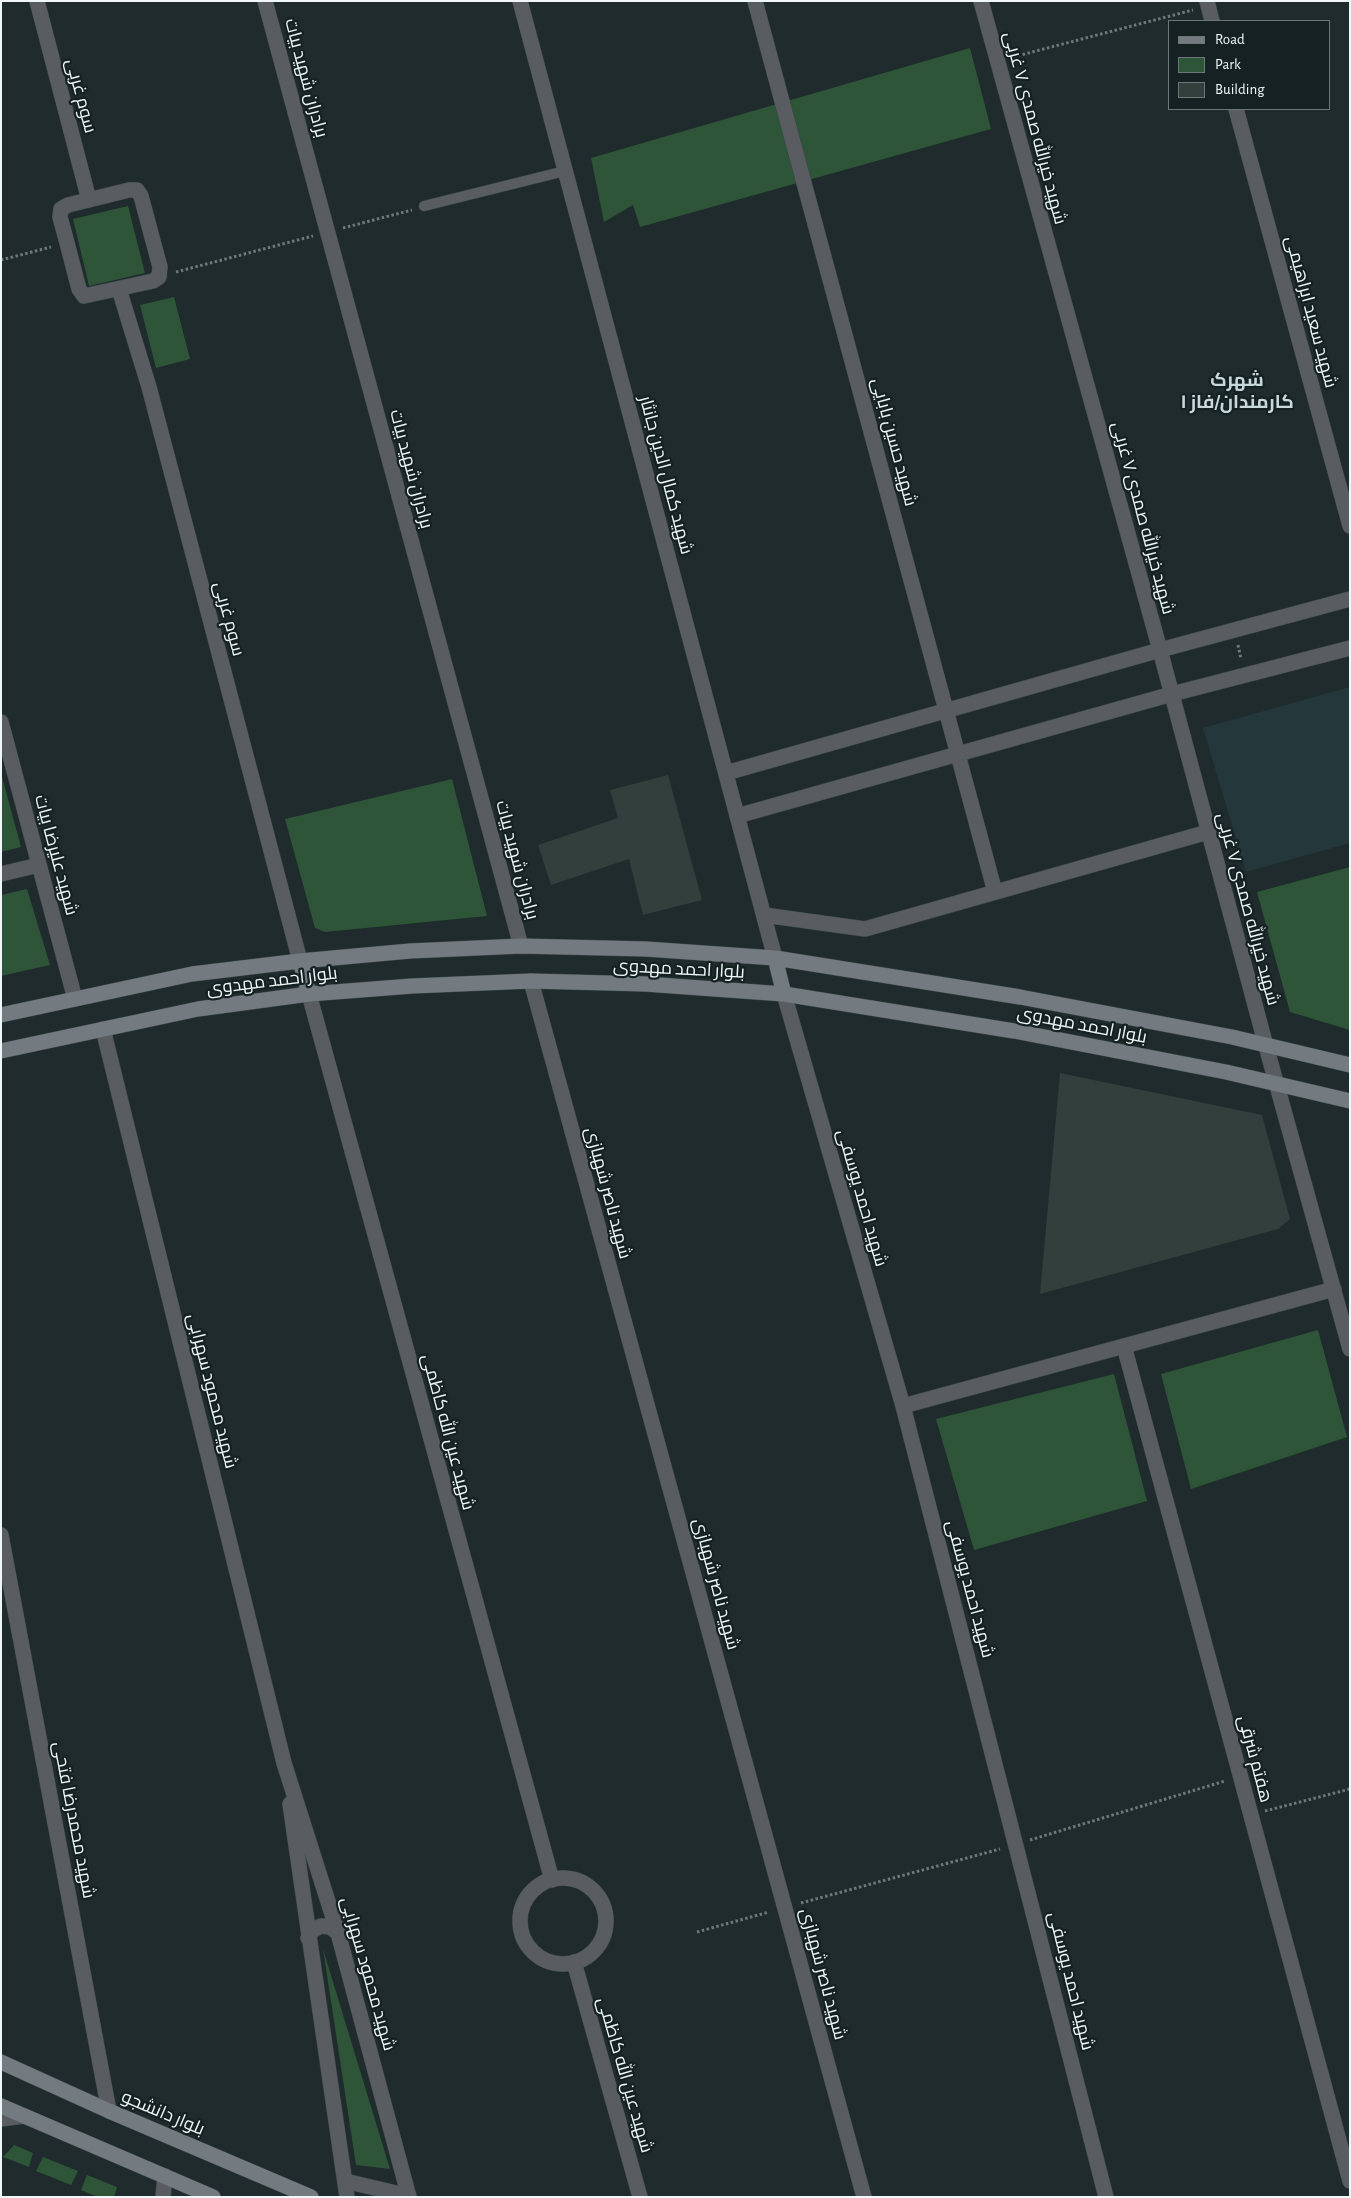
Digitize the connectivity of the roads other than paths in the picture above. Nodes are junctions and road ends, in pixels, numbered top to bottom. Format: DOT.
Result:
graph roads {
  1 [pos="37,1"];
  2 [pos="265,1"];
  3 [pos="520,1"];
  4 [pos="755,1"];
  5 [pos="981,1"];
  6 [pos="1208,4"];
  7 [pos="1212,20"];
  8 [pos="1236,110"];
  9 [pos="566,171"];
  10 [pos="89,200"];
  11 [pos="424,206"];
  12 [pos="119,288"];
  13 [pos="1350,526"];
  14 [pos="1350,599"];
  15 [pos="1350,648"];
  16 [pos="1160,650"];
  17 [pos="1172,694"];
  18 [pos="947,710"];
  19 [pos="1,722"];
  20 [pos="959,753"];
  21 [pos="726,774"];
  22 [pos="737,816"];
  23 [pos="1208,832"];
  24 [pos="39,866"];
  25 [pos="1,874"];
  26 [pos="995,892"];
  27 [pos="764,916"];
  28 [pos="521,946"];
  29 [pos="775,958"];
  30 [pos="300,961"];
  31 [pos="530,981"];
  32 [pos="309,994"];
  33 [pos="784,994"];
  34 [pos="75,999"];
  35 [pos="1,1015"];
  36 [pos="102,1029"];
  37 [pos="1266,1046"];
  38 [pos="1,1051"];
  39 [pos="1350,1065"];
  40 [pos="1275,1082"];
  41 [pos="1350,1101"];
  42 [pos="1334,1289"];
  43 [pos="1124,1346"];
  44 [pos="1350,1349"];
  45 [pos="903,1406"];
  46 [pos="1,1535"];
  47 [pos="284,1763"];
  48 [pos="552,1880"];
  49 [pos="338,1933"];
  50 [pos="308,1938"];
  51 [pos="574,1962"];
  52 [pos="1,2062"];
  53 [pos="1,2106"];
  54 [pos="109,2111"];
  55 [pos="24,2116"];
  56 [pos="1,2119"];
  57 [pos="166,2176"];
  58 [pos="345,2181"];
  59 [pos="1350,2181"];
  60 [pos="409,2196"];
  61 [pos="163,2197"];
  62 [pos="214,2197"];
  63 [pos="311,2197"];
  64 [pos="347,2197"];
  65 [pos="640,2197"];
  66 [pos="864,2197"];
  67 [pos="1106,2197"];
  1 -- 10 [label="street, سوم غربی"];
  2 -- 28 [label="street, برادران شهید بیات"];
  3 -- 9 [label="street, شهید کمال الدین جانثار"];
  4 -- 18 [label="street, شهید حسین بابایی"];
  5 -- 16 [label="street, شهید خیرالله صمدی ۷ غربی"];
  6 -- 7 [label="street"];
  8 -- 13 [label="street, شهید سعید ابراهیمی"];
  9 -- 11 [label="lane"];
  9 -- 21 [label="street, شهید کمال الدین جانثار"];
  10 -- 12 [label="street"];
  10 -- 12 [label="street"];
  12 -- 30 [label="street, سوم غربی"];
  14 -- 16 [label="street"];
  15 -- 17 [label="street"];
  16 -- 17 [label="street, شهید خیرالله صمدی ۷ غربی"];
  16 -- 18 [label="street"];
  17 -- 20 [label="street"];
  17 -- 23 [label="street, شهید خیرالله صمدی ۷ غربی"];
  18 -- 20 [label="street, شهید حسین بابایی"];
  18 -- 21 [label="street"];
  19 -- 24 [label="street, شهید علیرضا بیات"];
  20 -- 22 [label="street"];
  20 -- 26 [label="street, شهید حسین بابایی"];
  21 -- 22 [label="street, شهید کمال الدین جانثار"];
  22 -- 27 [label="street, شهید کمال الدین جانثار"];
  23 -- 26 [label="street"];
  23 -- 37 [label="street, شهید خیرالله صمدی ۷ غربی"];
  24 -- 25 [label="street"];
  24 -- 34 [label="street, شهید علیرضا بیات"];
  26 -- 27 [label="street"];
  27 -- 29 [label="street, شهید کمال الدین جانثار"];
  28 -- 29 [label="main road, بلوار احمد مهدوی"];
  28 -- 30 [label="main road, بلوار احمد مهدوی"];
  29 -- 33 [label="main road"];
  29 -- 37 [label="main road, بلوار احمد مهدوی"];
  30 -- 32 [label="main road"];
  30 -- 34 [label="main road, بلوار احمد مهدوی"];
  31 -- 32 [label="main road, بلوار احمد مهدوی"];
  31 -- 33 [label="main road, بلوار احمد مهدوی"];
  31 -- 66 [label="street, شهید ناصر شهبازی"];
  32 -- 36 [label="main road, بلوار احمد مهدوی"];
  32 -- 48 [label="street, شهید عین الله کاظمی"];
  33 -- 40 [label="main road, بلوار احمد مهدوی"];
  33 -- 45 [label="street, شهید احمد یوسفی"];
  34 -- 35 [label="main road, بلوار احمد مهدوی"];
  36 -- 38 [label="main road, بلوار احمد مهدوی"];
  36 -- 47 [label="street, شهید محمود سهرابی"];
  37 -- 39 [label="main road, بلوار احمد مهدوی"];
  37 -- 40 [label="street, شهید خیرالله صمدی ۷ غربی"];
  40 -- 41 [label="main road, بلوار احمد مهدوی"];
  40 -- 42 [label="street, شهید خیرالله صمدی ۷ غربی"];
  42 -- 43 [label="street"];
  42 -- 44 [label="street, شهید خیرالله صمدی ۷ غربی"];
  43 -- 45 [label="street"];
  43 -- 59 [label="street, هفتم شرقی"];
  45 -- 67 [label="street, شهید احمد یوسفی"];
  46 -- 54 [label="street, شهید محمدرضا فتحی"];
  47 -- 49 [label="street, شهید محمود سهرابی"];
  47 -- 50 [label="street, شهید محمود سهرابی"];
  48 -- 51 [label="street"];
  48 -- 51 [label="street"];
  49 -- 50 [label="street"];
  49 -- 60 [label="street, شهید محمود سهرابی"];
  50 -- 58 [label="street, شهید محمود سهرابی"];
  51 -- 65 [label="street, شهید عین الله کاظمی"];
  52 -- 54 [label="main road, بلوار دانشجو"];
  53 -- 55 [label="main road"];
  54 -- 63 [label="main road, بلوار دانشجو"];
  55 -- 56 [label="street"];
  55 -- 57 [label="main road"];
  57 -- 61 [label="street"];
  57 -- 62 [label="main road"];
  58 -- 60 [label="street"];
  58 -- 64 [label="street, شهید محمود سهرابی"];
}
